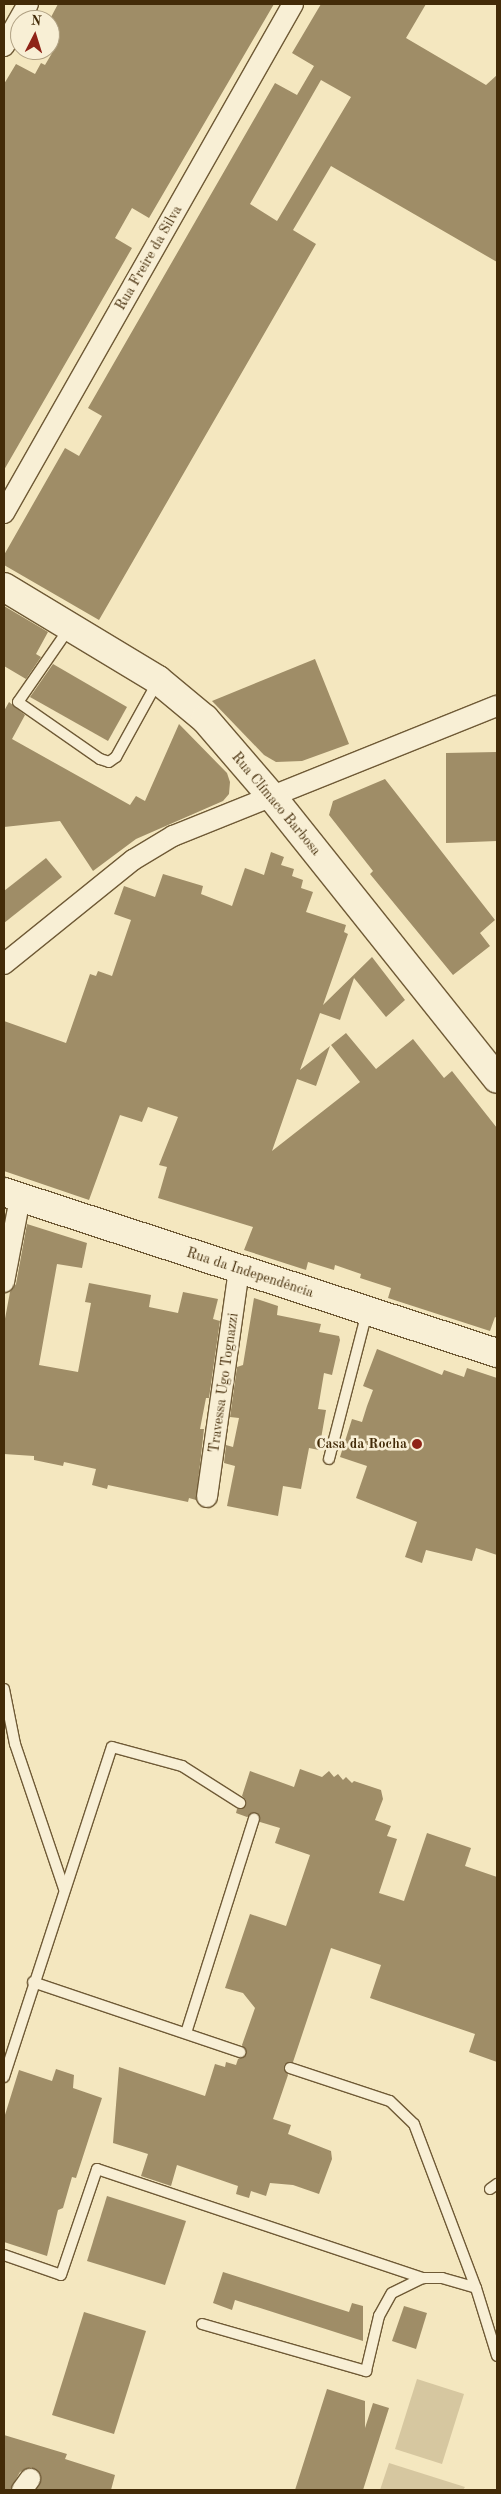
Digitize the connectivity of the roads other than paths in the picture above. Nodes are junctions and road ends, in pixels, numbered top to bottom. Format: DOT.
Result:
graph roads {
  1 [pos="28,4"];
  2 [pos="293,4"];
  3 [pos="6,38"];
  4 [pos="4,513"];
  5 [pos="4,587"];
  6 [pos="70,626"];
  7 [pos="158,680"];
  8 [pos="497,706"];
  9 [pos="273,798"];
  10 [pos="4,964"];
  11 [pos="495,1073"];
  12 [pos="12,1195"];
  13 [pos="239,1270"];
  14 [pos="4,1282"];
  15 [pos="367,1311"];
  16 [pos="497,1353"];
  17 [pos="329,1459"];
  18 [pos="208,1497"];
  19 [pos="4,1689"];
  20 [pos="240,1802"];
  21 [pos="254,1819"];
  22 [pos="64,1889"];
  23 [pos="33,1982"];
  24 [pos="186,2033"];
  25 [pos="240,2052"];
  26 [pos="290,2068"];
  27 [pos="4,2077"];
  28 [pos="4,2255"];
  29 [pos="423,2278"];
  30 [pos="476,2288"];
  31 [pos="202,2324"];
  32 [pos="497,2356"];
  1 -- 3 [label="street"];
  2 -- 4 [label="street, Rua Freire da Silva"];
  5 -- 6 [label="main road, Rua Clímaco Barbosa"];
  6 -- 7 [label="main road, Rua Clímaco Barbosa"];
  6 -- 7 [label="lane"];
  7 -- 9 [label="main road, Rua Clímaco Barbosa"];
  8 -- 9 [label="street"];
  9 -- 10 [label="street"];
  9 -- 11 [label="main road, Rua Clímaco Barbosa"];
  12 -- 13 [label="main road, Rua da Independência"];
  12 -- 14 [label="street"];
  13 -- 15 [label="main road, Rua da Independência"];
  13 -- 18 [label="street, Travessa Ugo Tognazzi"];
  15 -- 16 [label="main road, Rua da Independência"];
  15 -- 17 [label="lane"];
  19 -- 22 [label="lane"];
  20 -- 22 [label="lane"];
  21 -- 24 [label="lane"];
  22 -- 23 [label="lane"];
  23 -- 24 [label="lane"];
  23 -- 27 [label="lane"];
  24 -- 25 [label="lane"];
  26 -- 30 [label="lane"];
  28 -- 29 [label="lane"];
  29 -- 30 [label="lane"];
  29 -- 31 [label="lane"];
  30 -- 32 [label="lane"];
}
